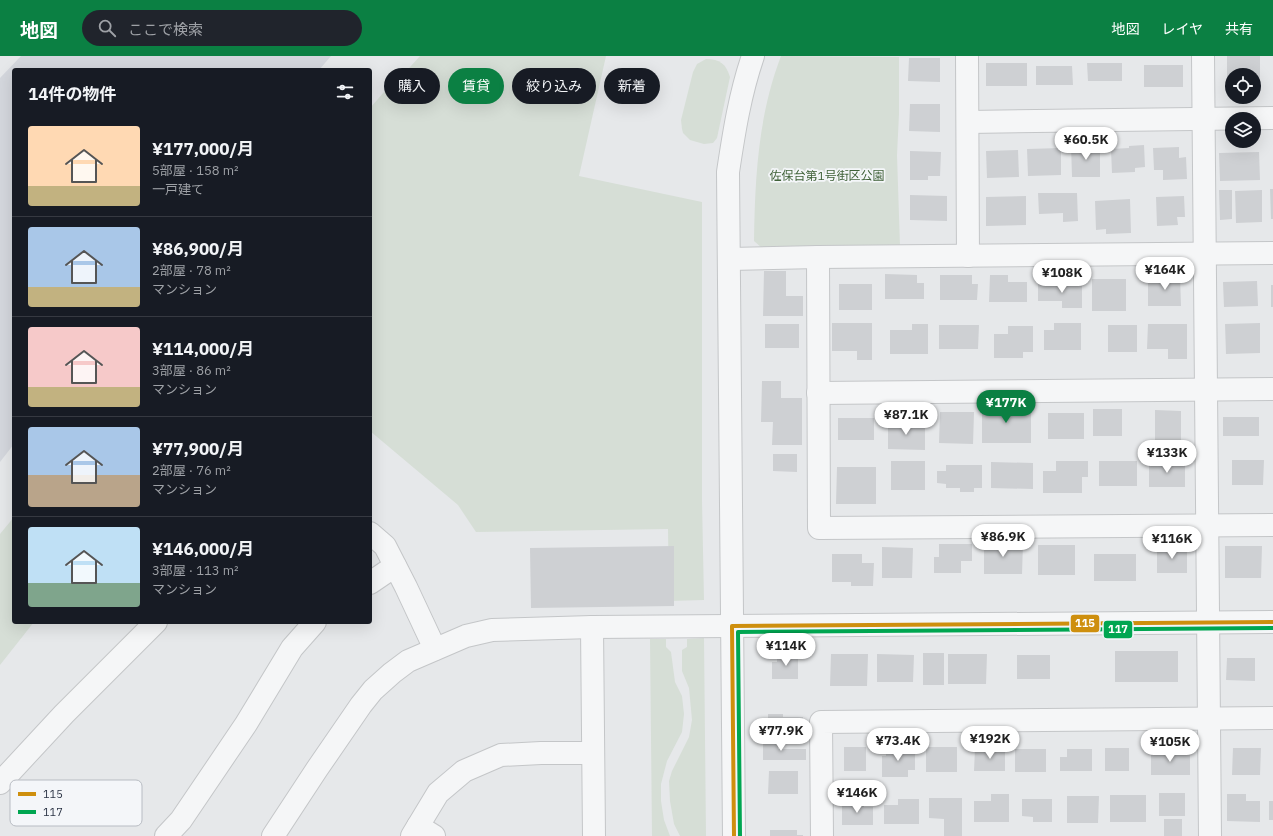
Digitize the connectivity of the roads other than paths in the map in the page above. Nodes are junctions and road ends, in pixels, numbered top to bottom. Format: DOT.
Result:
graph roads {
  1 [pos="753,56"];
  2 [pos="967,56"];
  3 [pos="1203,56"];
  4 [pos="1273,118"];
  5 [pos="1204,119"];
  6 [pos="968,122"];
  7 [pos="1205,253"];
  8 [pos="1273,253"];
  9 [pos="968,256"];
  10 [pos="818,257"];
  11 [pos="730,259"];
  12 [pos="1273,389"];
  13 [pos="1206,390"];
  14 [pos="818,393"];
  15 [pos="1273,525"];
  16 [pos="1207,526"];
  17 [pos="372,535"];
  18 [pos="395,566"];
  19 [pos="372,582"];
  20 [pos="1273,622"];
  21 [pos="1208,623"];
  22 [pos="154,624"];
  23 [pos="313,624"];
  24 [pos="732,626"];
  25 [pos="592,627"];
  26 [pos="435,649"];
  27 [pos="1273,718"];
  28 [pos="1209,719"];
  29 [pos="593,753"];
  30 [pos="0,783"];
  31 [pos="421,833"];
  32 [pos="166,836"];
  33 [pos="273,836"];
  34 [pos="594,836"];
  35 [pos="734,836"];
  36 [pos="822,836"];
  37 [pos="1210,836"];
  1 -- 11 [label="street"];
  2 -- 6 [label="street"];
  3 -- 5 [label="street"];
  4 -- 5 [label="street"];
  5 -- 6 [label="street"];
  5 -- 7 [label="street"];
  6 -- 9 [label="street"];
  7 -- 8 [label="street"];
  7 -- 9 [label="street"];
  7 -- 13 [label="street"];
  9 -- 10 [label="street"];
  10 -- 11 [label="street"];
  10 -- 14 [label="street"];
  11 -- 24 [label="street"];
  12 -- 13 [label="street"];
  13 -- 14 [label="street"];
  13 -- 16 [label="street"];
  14 -- 16 [label="street"];
  15 -- 16 [label="street"];
  16 -- 21 [label="street"];
  17 -- 18 [label="street"];
  18 -- 19 [label="street"];
  18 -- 26 [label="street"];
  20 -- 21 [label="street"];
  21 -- 24 [label="street"];
  21 -- 28 [label="street"];
  22 -- 30 [label="street"];
  23 -- 32 [label="street"];
  24 -- 25 [label="street"];
  24 -- 35 [label="street"];
  25 -- 26 [label="street"];
  25 -- 29 [label="street"];
  26 -- 33 [label="street"];
  27 -- 28 [label="street"];
  28 -- 36 [label="street"];
  28 -- 37 [label="street"];
  29 -- 31 [label="street"];
  29 -- 34 [label="street"];
}
